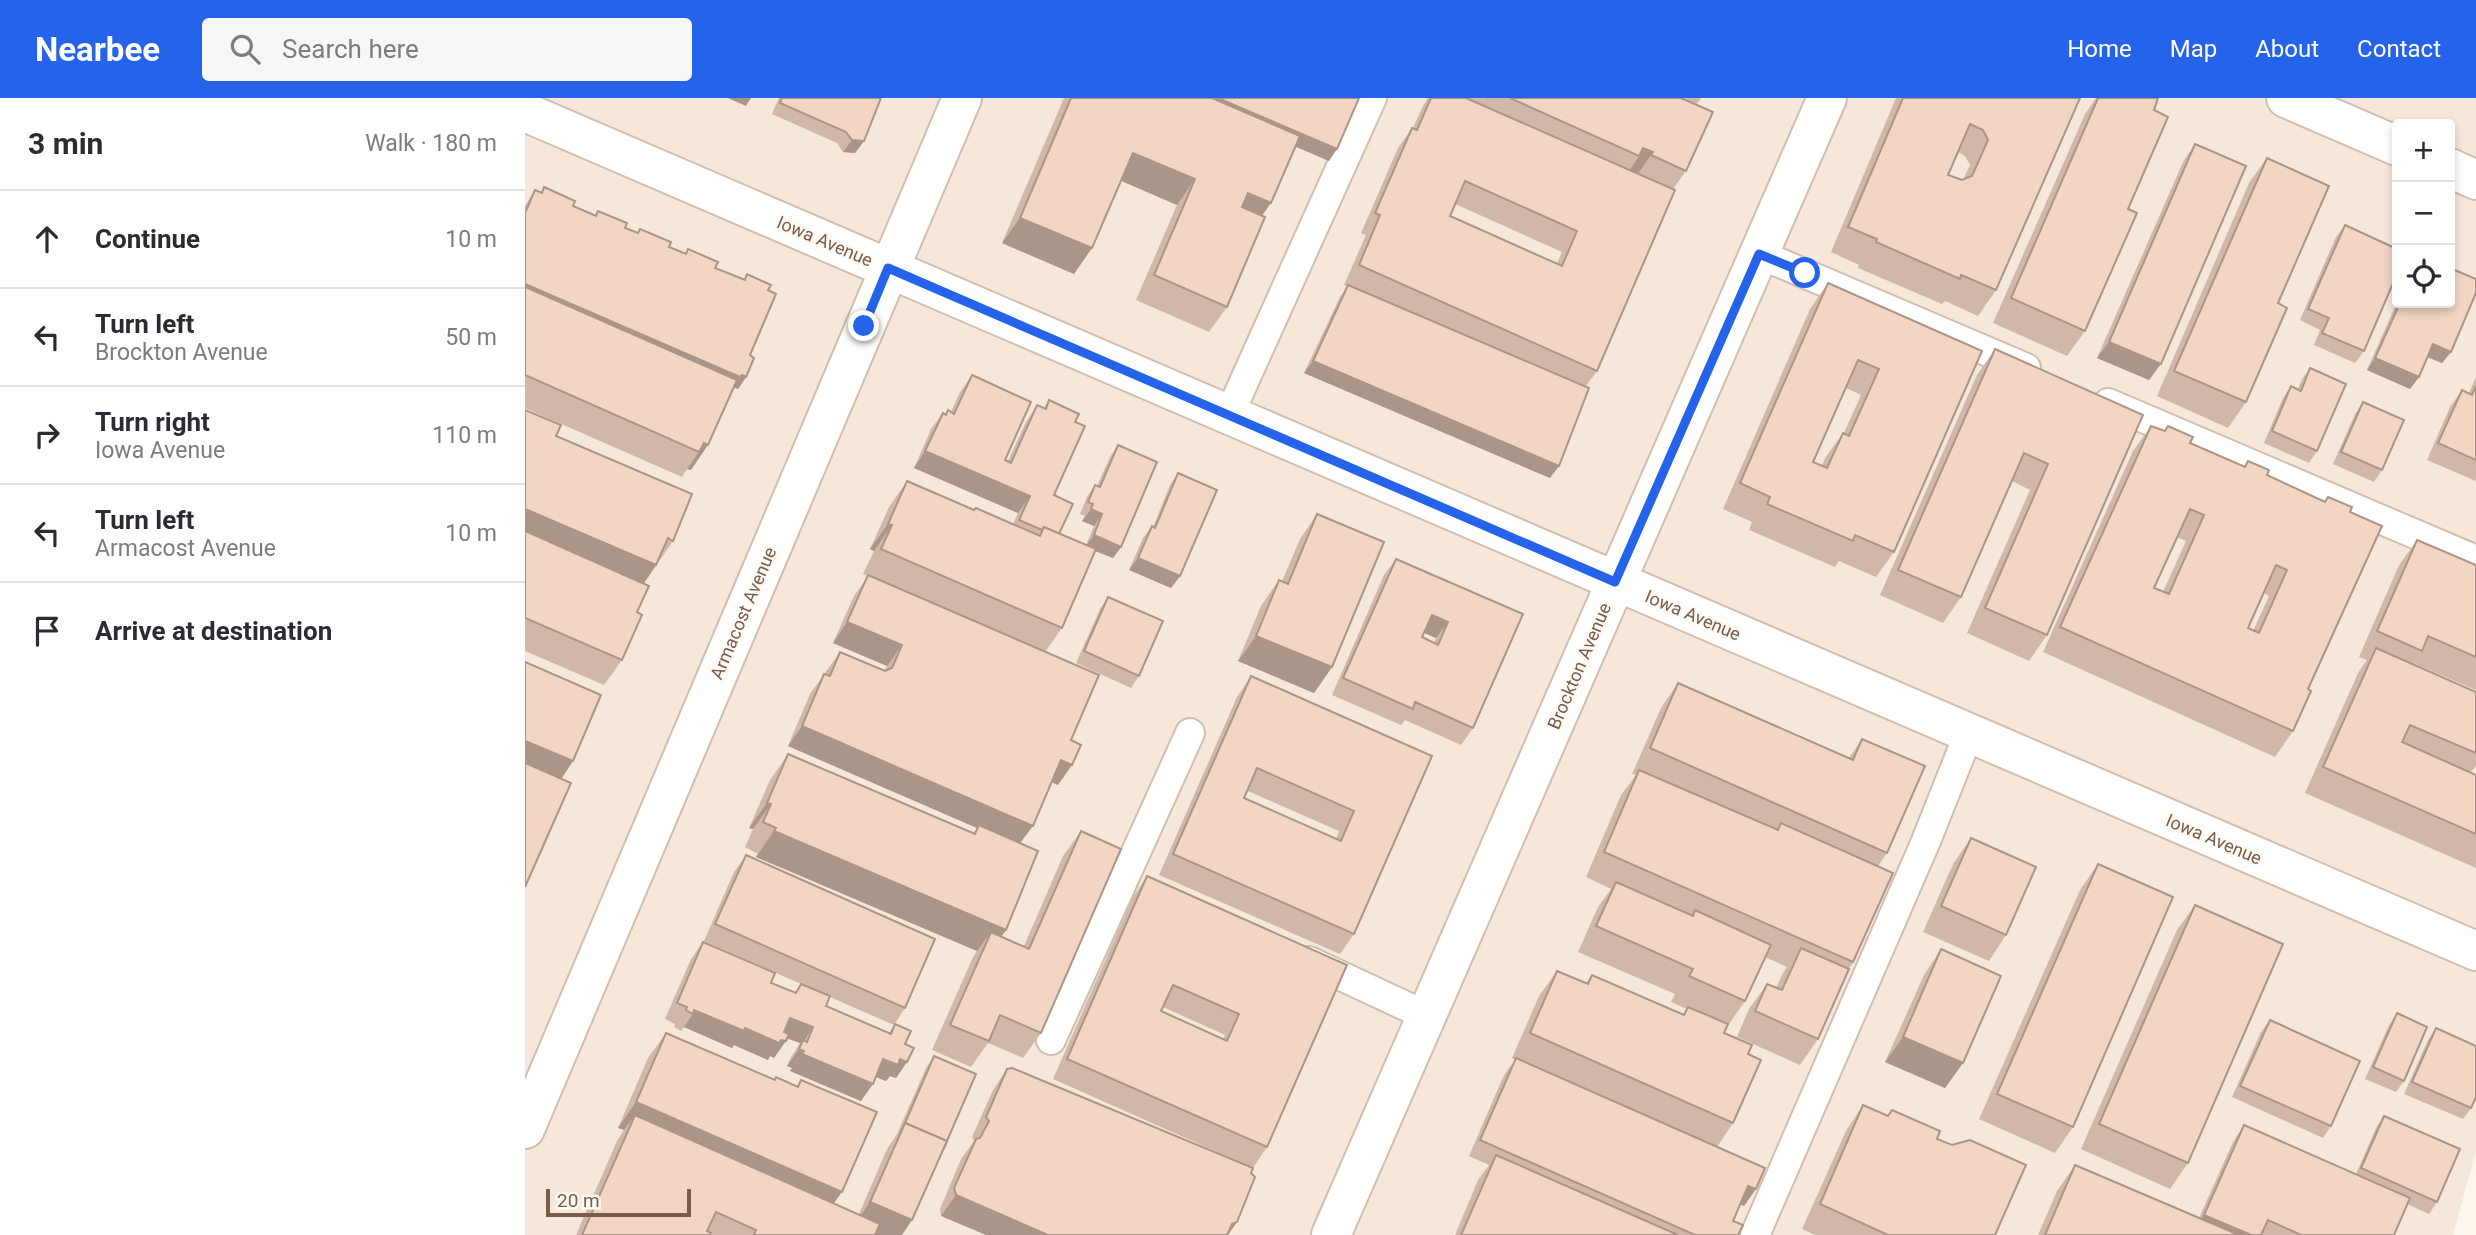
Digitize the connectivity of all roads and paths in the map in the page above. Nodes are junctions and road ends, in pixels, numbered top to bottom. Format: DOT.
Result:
graph roads {
  1 [pos="961,98"];
  2 [pos="1372,98"];
  3 [pos="1828,98"];
  4 [pos="2287,98"];
  5 [pos="525,112"];
  6 [pos="2392,144"];
  7 [pos="2455,170"];
  8 [pos="2476,180"];
  9 [pos="1759,254"];
  10 [pos="888,268"];
  11 [pos="2045,376"];
  12 [pos="2083,392"];
  13 [pos="1229,415"];
  14 [pos="2476,559"];
  15 [pos="1615,582"];
  16 [pos="1190,733"];
  17 [pos="1969,733"];
  18 [pos="1286,951"];
  19 [pos="2476,951"];
  20 [pos="1427,1016"];
  21 [pos="1051,1040"];
  22 [pos="525,1129"];
  23 [pos="1331,1235"];
  24 [pos="1755,1235"];
  1 -- 10 [label="street, Armacost Avenue"];
  2 -- 13 [label="lane"];
  3 -- 9 [label="street, Brockton Avenue"];
  4 -- 6 [label="street"];
  5 -- 10 [label="street, Iowa Avenue"];
  7 -- 8 [label="street"];
  9 -- 11 [label="lane"];
  9 -- 15 [label="street, Brockton Avenue"];
  10 -- 13 [label="street, Iowa Avenue"];
  10 -- 22 [label="street, Armacost Avenue"];
  12 -- 14 [label="lane"];
  13 -- 15 [label="street, Iowa Avenue"];
  15 -- 17 [label="street, Iowa Avenue"];
  15 -- 20 [label="street, Brockton Avenue"];
  16 -- 21 [label="lane"];
  17 -- 19 [label="street, Iowa Avenue"];
  17 -- 24 [label="lane"];
  18 -- 20 [label="lane"];
  20 -- 23 [label="street, Brockton Avenue"];
}
